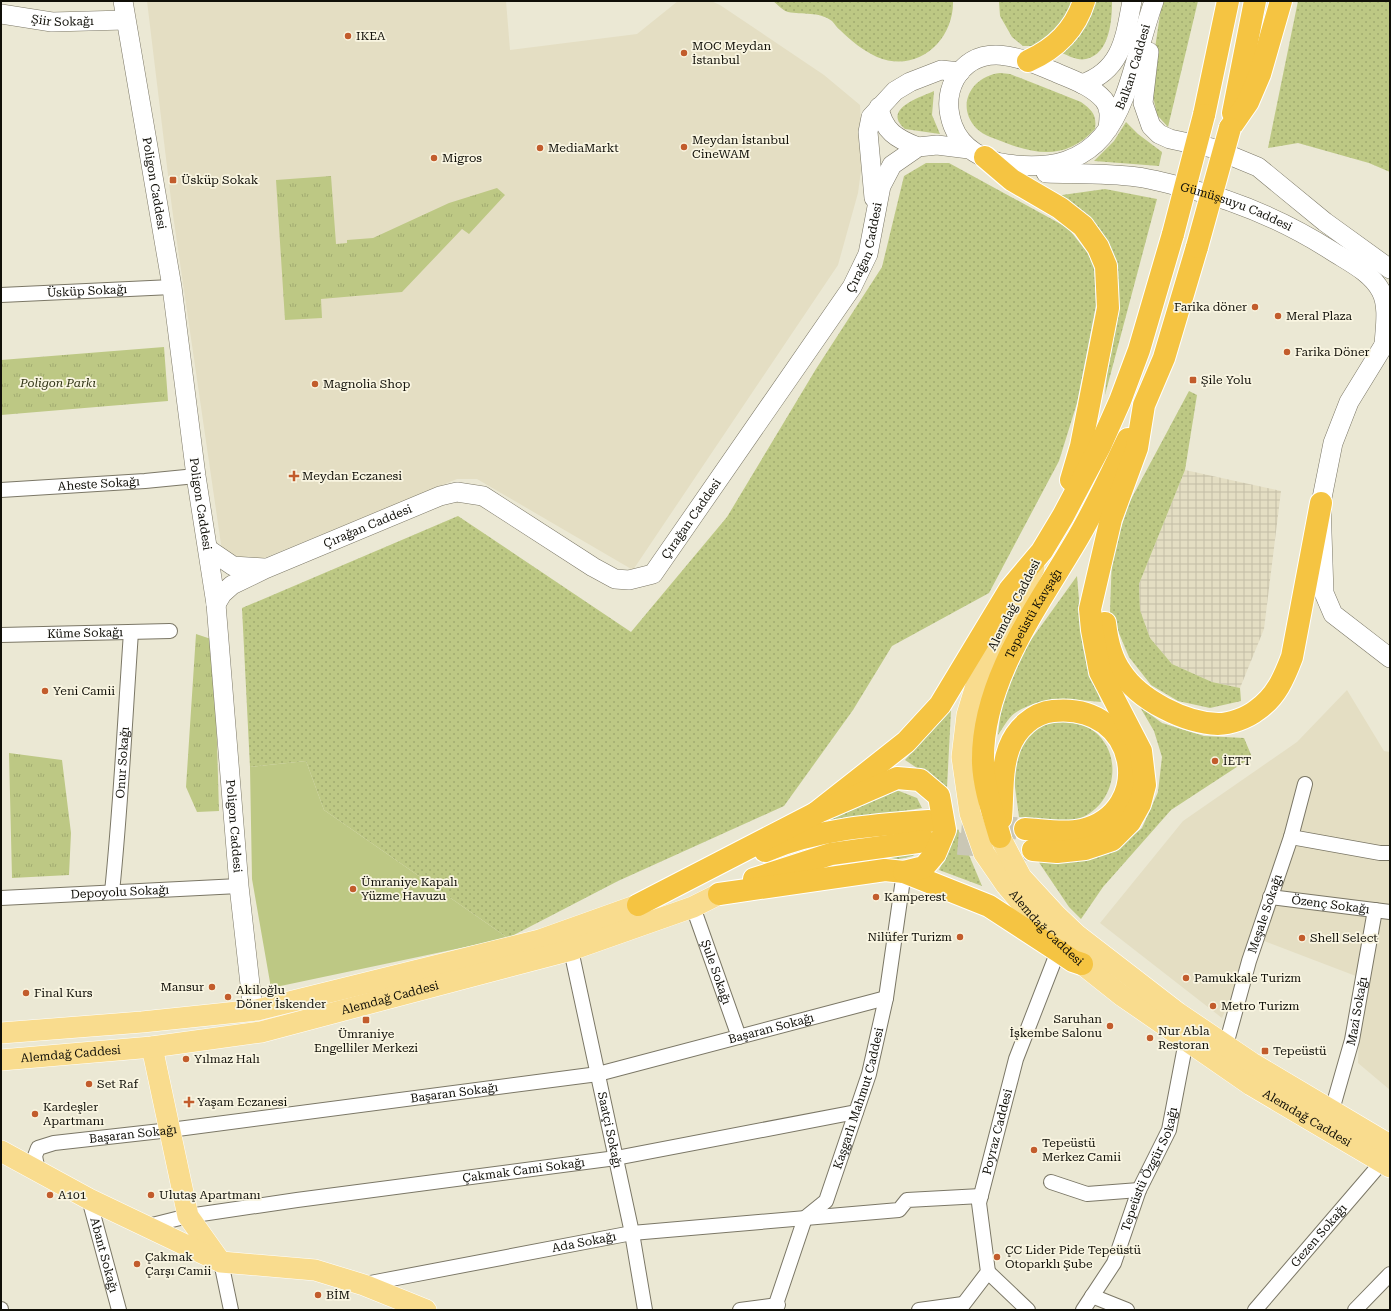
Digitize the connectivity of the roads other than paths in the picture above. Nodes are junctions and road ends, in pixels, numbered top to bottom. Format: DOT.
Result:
graph roads {
  1 [pos="123,1"];
  2 [pos="1084,1"];
  3 [pos="1132,1"];
  4 [pos="1154,1"];
  5 [pos="1255,1"];
  6 [pos="1281,1"];
  7 [pos="1226,6"];
  8 [pos="1,14"];
  9 [pos="125,20"];
  10 [pos="1028,60"];
  11 [pos="960,72"];
  12 [pos="1082,84"];
  13 [pos="879,107"];
  14 [pos="1230,128"];
  15 [pos="1108,129"];
  16 [pos="918,147"];
  17 [pos="977,153"];
  18 [pos="1018,165"];
  19 [pos="875,221"];
  20 [pos="1390,268"];
  21 [pos="172,287"];
  22 [pos="1,295"];
  23 [pos="1387,341"];
  24 [pos="1144,405"];
  25 [pos="196,476"];
  26 [pos="1,490"];
  27 [pos="1321,503"];
  28 [pos="1063,516"];
  29 [pos="208,548"];
  30 [pos="1042,551"];
  31 [pos="265,569"];
  32 [pos="1099,579"];
  33 [pos="216,604"];
  34 [pos="170,631"];
  35 [pos="131,632"];
  36 [pos="1,635"];
  37 [pos="1390,658"];
  38 [pos="1306,784"];
  39 [pos="816,813"];
  40 [pos="1025,828"];
  41 [pos="1000,837"];
  42 [pos="1291,837"];
  43 [pos="1033,850"];
  44 [pos="1390,853"];
  45 [pos="904,872"];
  46 [pos="239,886"];
  47 [pos="112,892"];
  48 [pos="719,894"];
  49 [pos="1270,897"];
  50 [pos="1,898"];
  51 [pos="638,905"];
  52 [pos="693,907"];
  53 [pos="1375,910"];
  54 [pos="1390,912"];
  55 [pos="571,950"];
  56 [pos="1058,951"];
  57 [pos="1082,964"];
  58 [pos="886,998"];
  59 [pos="253,1011"];
  60 [pos="1,1033"];
  61 [pos="739,1037"];
  62 [pos="1186,1041"];
  63 [pos="1226,1045"];
  64 [pos="152,1047"];
  65 [pos="1,1060"];
  66 [pos="598,1074"];
  67 [pos="1332,1110"];
  68 [pos="856,1112"];
  69 [pos="170,1130"];
  70 [pos="1,1151"];
  71 [pos="616,1158"];
  72 [pos="1387,1158"];
  73 [pos="38,1171"];
  74 [pos="1051,1182"];
  75 [pos="1139,1190"];
  76 [pos="981,1196"];
  77 [pos="89,1199"];
  78 [pos="188,1216"];
  79 [pos="806,1218"];
  80 [pos="148,1226"];
  81 [pos="632,1233"];
  82 [pos="221,1262"];
  83 [pos="988,1272"];
  84 [pos="1390,1274"];
  85 [pos="364,1284"];
  86 [pos="1092,1296"];
  87 [pos="776,1307"];
  88 [pos="961,1307"];
  89 [pos="119,1310"];
  90 [pos="231,1310"];
  91 [pos="426,1310"];
  92 [pos="645,1310"];
  93 [pos="740,1310"];
  94 [pos="919,1310"];
  95 [pos="1028,1310"];
  96 [pos="1083,1310"];
  97 [pos="1127,1310"];
  98 [pos="1256,1310"];
  99 [pos="1355,1310"];
  1 -- 9 [label="street, Poligon Caddesi"];
  2 -- 10 [label="highway"];
  3 -- 12 [label="street, Balkan Caddesi"];
  4 -- 15 [label="street, Balkan Caddesi"];
  4 -- 20 [label="street"];
  5 -- 14 [label="highway"];
  6 -- 14 [label="highway"];
  7 -- 28 [label="highway, bridge"];
  8 -- 9 [label="street, Şiir Sokağı"];
  9 -- 21 [label="street, Poligon Caddesi"];
  10 -- 11 [label="street"];
  10 -- 12 [label="street"];
  11 -- 13 [label="street"];
  11 -- 17 [label="street"];
  12 -- 15 [label="street"];
  13 -- 16 [label="street"];
  13 -- 19 [label="street"];
  14 -- 24 [label="highway, bridge"];
  15 -- 18 [label="street"];
  16 -- 17 [label="street, Çırağan Caddesi"];
  16 -- 19 [label="street, Çırağan Caddesi"];
  17 -- 18 [label="street"];
  17 -- 28 [label="highway"];
  18 -- 23 [label="street, Gümüşsuyu Caddesi"];
  19 -- 31 [label="street, Çırağan Caddesi"];
  21 -- 22 [label="street, Üsküp Sokağı"];
  21 -- 25 [label="street, Poligon Caddesi"];
  23 -- 27 [label="street"];
  24 -- 32 [label="highway"];
  24 -- 41 [label="highway, Tepeüstü Kavşağı"];
  25 -- 26 [label="street, Aheste Sokağı"];
  25 -- 29 [label="street, Poligon Caddesi"];
  27 -- 32 [label="highway"];
  27 -- 37 [label="street"];
  28 -- 30 [label="highway"];
  29 -- 31 [label="street, Çırağan Caddesi"];
  29 -- 33 [label="street, Poligon Caddesi"];
  30 -- 39 [label="highway"];
  30 -- 57 [label="main road, Alemdağ Caddesi"];
  31 -- 33 [label="street, Çırağan Caddesi"];
  32 -- 43 [label="highway"];
  33 -- 46 [label="street, Poligon Caddesi"];
  34 -- 35 [label="street, Küme Sokağı"];
  35 -- 36 [label="street, Küme Sokağı"];
  35 -- 47 [label="street, Onur Sokağı"];
  38 -- 42 [label="street, Meşale Sokağı"];
  39 -- 45 [label="highway"];
  39 -- 51 [label="highway"];
  40 -- 41 [label="highway"];
  41 -- 63 [label="main road, Alemdağ Caddesi"];
  42 -- 44 [label="street"];
  42 -- 49 [label="street, Meşale Sokağı"];
  45 -- 48 [label="highway"];
  45 -- 56 [label="highway"];
  45 -- 58 [label="street, Kaşgarlı Mahmut Caddesi"];
  46 -- 47 [label="street, Depoyolu Sokağı"];
  46 -- 59 [label="street, Poligon Caddesi"];
  47 -- 50 [label="street, Depoyolu Sokağı"];
  48 -- 51 [label="highway"];
  48 -- 52 [label="main road, Alemdağ Caddesi"];
  49 -- 53 [label="street, Özenç Sokağı"];
  49 -- 63 [label="street, Meşale Sokağı"];
  51 -- 59 [label="main road, Alemdağ Caddesi"];
  52 -- 55 [label="main road, Alemdağ Caddesi"];
  52 -- 61 [label="street, Şule Sokağı"];
  53 -- 54 [label="street, Özenç Sokağı"];
  53 -- 67 [label="street, Mazi Sokağı"];
  55 -- 64 [label="main road, Alemdağ Caddesi"];
  55 -- 66 [label="street, Saatçi Sokağı"];
  56 -- 57 [label="highway"];
  56 -- 76 [label="street, Poyraz Caddesi"];
  57 -- 62 [label="main road, Alemdağ Caddesi"];
  58 -- 61 [label="street, Başaran Sokağı"];
  58 -- 68 [label="street, Kaşgarlı Mahmut Caddesi"];
  59 -- 60 [label="main road, Alemdağ Caddesi"];
  61 -- 66 [label="street, Başaran Sokağı"];
  62 -- 72 [label="main road, Alemdağ Caddesi"];
  62 -- 75 [label="street, Tepeüstü Özgür Sokağı"];
  63 -- 67 [label="main road, Alemdağ Caddesi"];
  64 -- 65 [label="main road, Alemdağ Caddesi"];
  64 -- 69 [label="main road"];
  66 -- 69 [label="street, Başaran Sokağı"];
  66 -- 71 [label="street, Saatçi Sokağı"];
  67 -- 72 [label="main road, Alemdağ Caddesi"];
  68 -- 71 [label="street, Çakmak Cami Sokağı"];
  68 -- 79 [label="street, Kaşgarlı Mahmut Caddesi"];
  69 -- 73 [label="street, Başaran Sokağı"];
  69 -- 78 [label="main road"];
  70 -- 73 [label="main road"];
  71 -- 78 [label="street, Çakmak Cami Sokağı"];
  71 -- 81 [label="street, Saatçi Sokağı"];
  72 -- 98 [label="street, Gezen Sokağı"];
  73 -- 77 [label="main road"];
  74 -- 75 [label="street"];
  75 -- 86 [label="street, Tepeüstü Özgür Sokağı"];
  76 -- 79 [label="street, Ada Sokağı"];
  76 -- 83 [label="street, Poyraz Caddesi"];
  77 -- 80 [label="main road"];
  77 -- 89 [label="street, Abant Sokağı"];
  78 -- 80 [label="street, Çakmak Cami Sokağı"];
  78 -- 82 [label="main road"];
  79 -- 81 [label="street, Ada Sokağı"];
  79 -- 87 [label="street"];
  80 -- 82 [label="main road"];
  81 -- 85 [label="street, Ada Sokağı"];
  81 -- 92 [label="street, Saatçi Sokağı"];
  82 -- 85 [label="main road"];
  82 -- 90 [label="street"];
  83 -- 88 [label="street"];
  83 -- 95 [label="street"];
  84 -- 99 [label="street"];
  85 -- 91 [label="main road"];
  86 -- 96 [label="street, Tepeüstü Özgür Sokağı"];
  86 -- 97 [label="street"];
  87 -- 93 [label="street"];
  88 -- 94 [label="street"];
}
